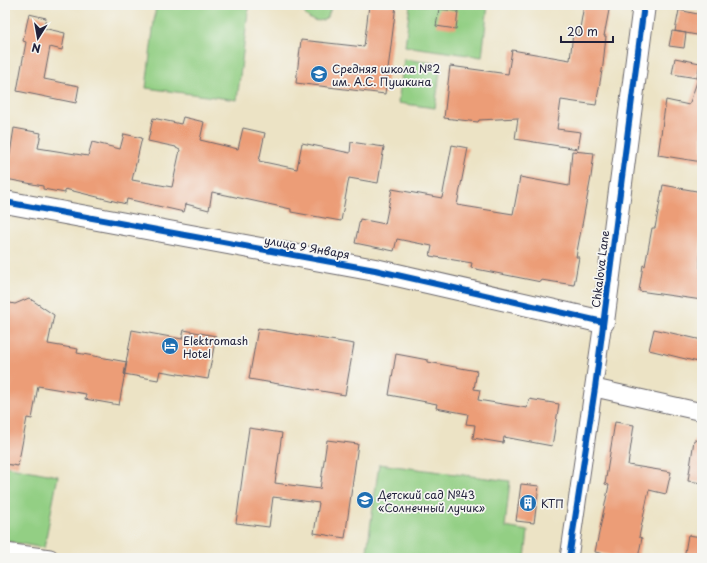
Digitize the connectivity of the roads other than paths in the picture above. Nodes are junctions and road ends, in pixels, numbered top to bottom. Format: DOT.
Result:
graph roads {
  1 [pos="644,5"];
  2 [pos="5,202"];
  3 [pos="603,322"];
  4 [pos="595,388"];
  5 [pos="702,412"];
  6 [pos="5,552"];
  7 [pos="50,558"];
  8 [pos="569,558"];
  1 -- 3 [label="street, Chkalova Lane"];
  2 -- 3 [label="street, улица 9 Января"];
  3 -- 4 [label="street, Chkalova Lane"];
  4 -- 5 [label="street"];
  4 -- 8 [label="street, Chkalova Lane"];
  6 -- 7 [label="street"];
}
